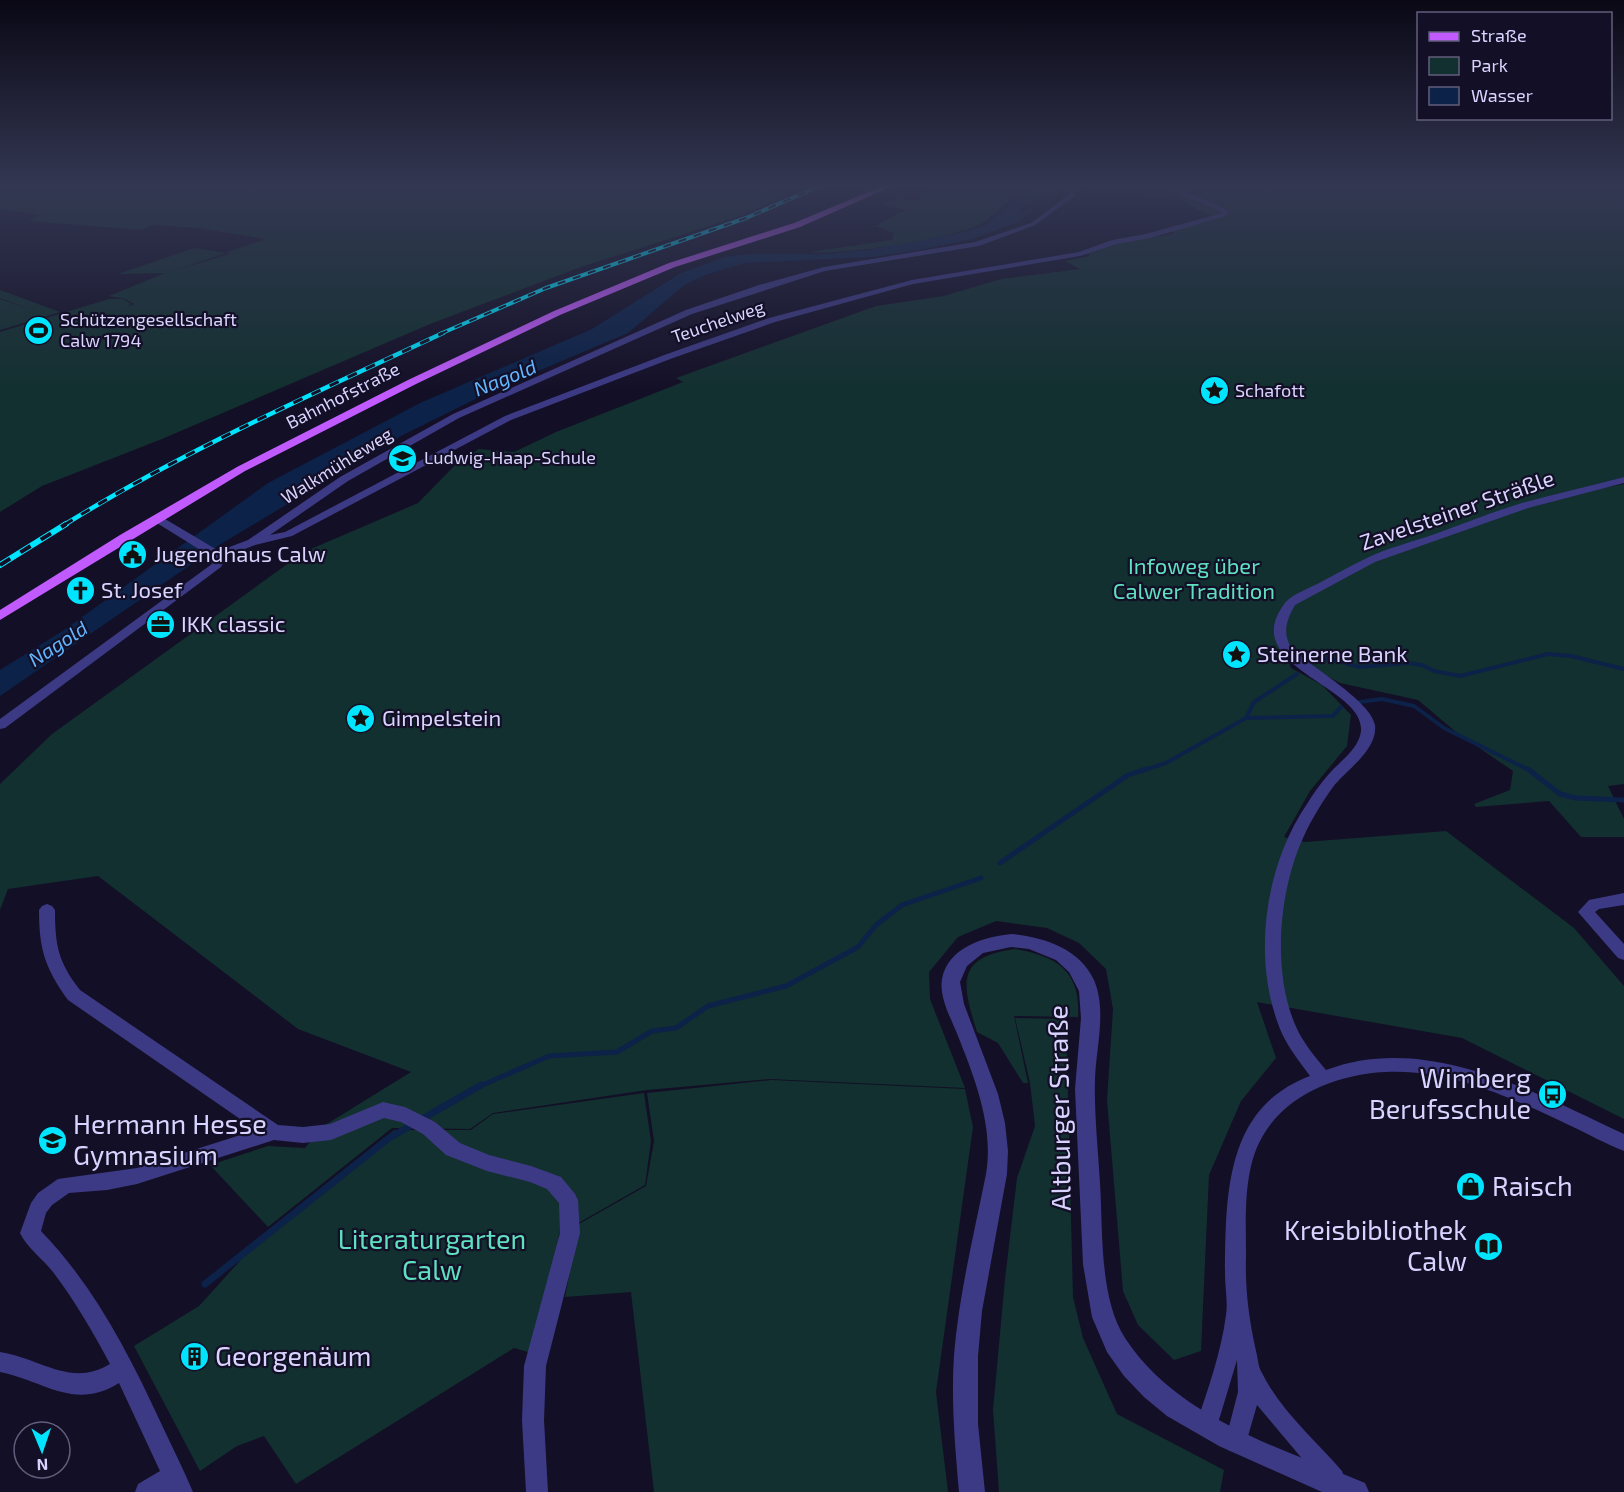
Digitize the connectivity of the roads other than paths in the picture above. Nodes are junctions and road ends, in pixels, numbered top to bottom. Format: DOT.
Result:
graph roads {
  1 [pos="702,255"];
  2 [pos="909,255"];
  3 [pos="1076,255"];
  4 [pos="1624,480"];
  5 [pos="156,518"];
  6 [pos="252,542"];
  7 [pos="216,555"];
  8 [pos="0,616"];
  9 [pos="0,725"];
  10 [pos="1624,899"];
  11 [pos="47,910"];
  12 [pos="1624,954"];
  13 [pos="1321,1077"];
  14 [pos="274,1132"];
  15 [pos="1624,1143"];
  16 [pos="1237,1312"];
  17 [pos="0,1362"];
  18 [pos="122,1369"];
  19 [pos="1250,1374"];
  20 [pos="1207,1425"];
  21 [pos="1236,1442"];
  22 [pos="178,1484"];
  23 [pos="1349,1490"];
  24 [pos="146,1492"];
  25 [pos="537,1492"];
  26 [pos="972,1492"];
  1 -- 5 [label="main road, Bahnhofstraße"];
  2 -- 6 [label="street, Walkmühleweg"];
  3 -- 6 [label="street, Teuchelweg"];
  4 -- 13 [label="street, Zavelsteiner Sträßle"];
  5 -- 7 [label="street"];
  5 -- 8 [label="main road, Bahnhofstraße"];
  6 -- 7 [label="street, Walkmühleweg"];
  7 -- 9 [label="street"];
  10 -- 12 [label="street"];
  11 -- 14 [label="street"];
  13 -- 15 [label="street"];
  13 -- 16 [label="street"];
  14 -- 18 [label="street"];
  14 -- 25 [label="street"];
  16 -- 19 [label="street"];
  16 -- 20 [label="street"];
  17 -- 18 [label="street"];
  18 -- 22 [label="street"];
  19 -- 21 [label="street"];
  19 -- 23 [label="street"];
  20 -- 21 [label="street, Altburger Straße"];
  20 -- 26 [label="street, Altburger Straße"];
  21 -- 23 [label="street, Altburger Straße"];
  22 -- 24 [label="street"];
}
